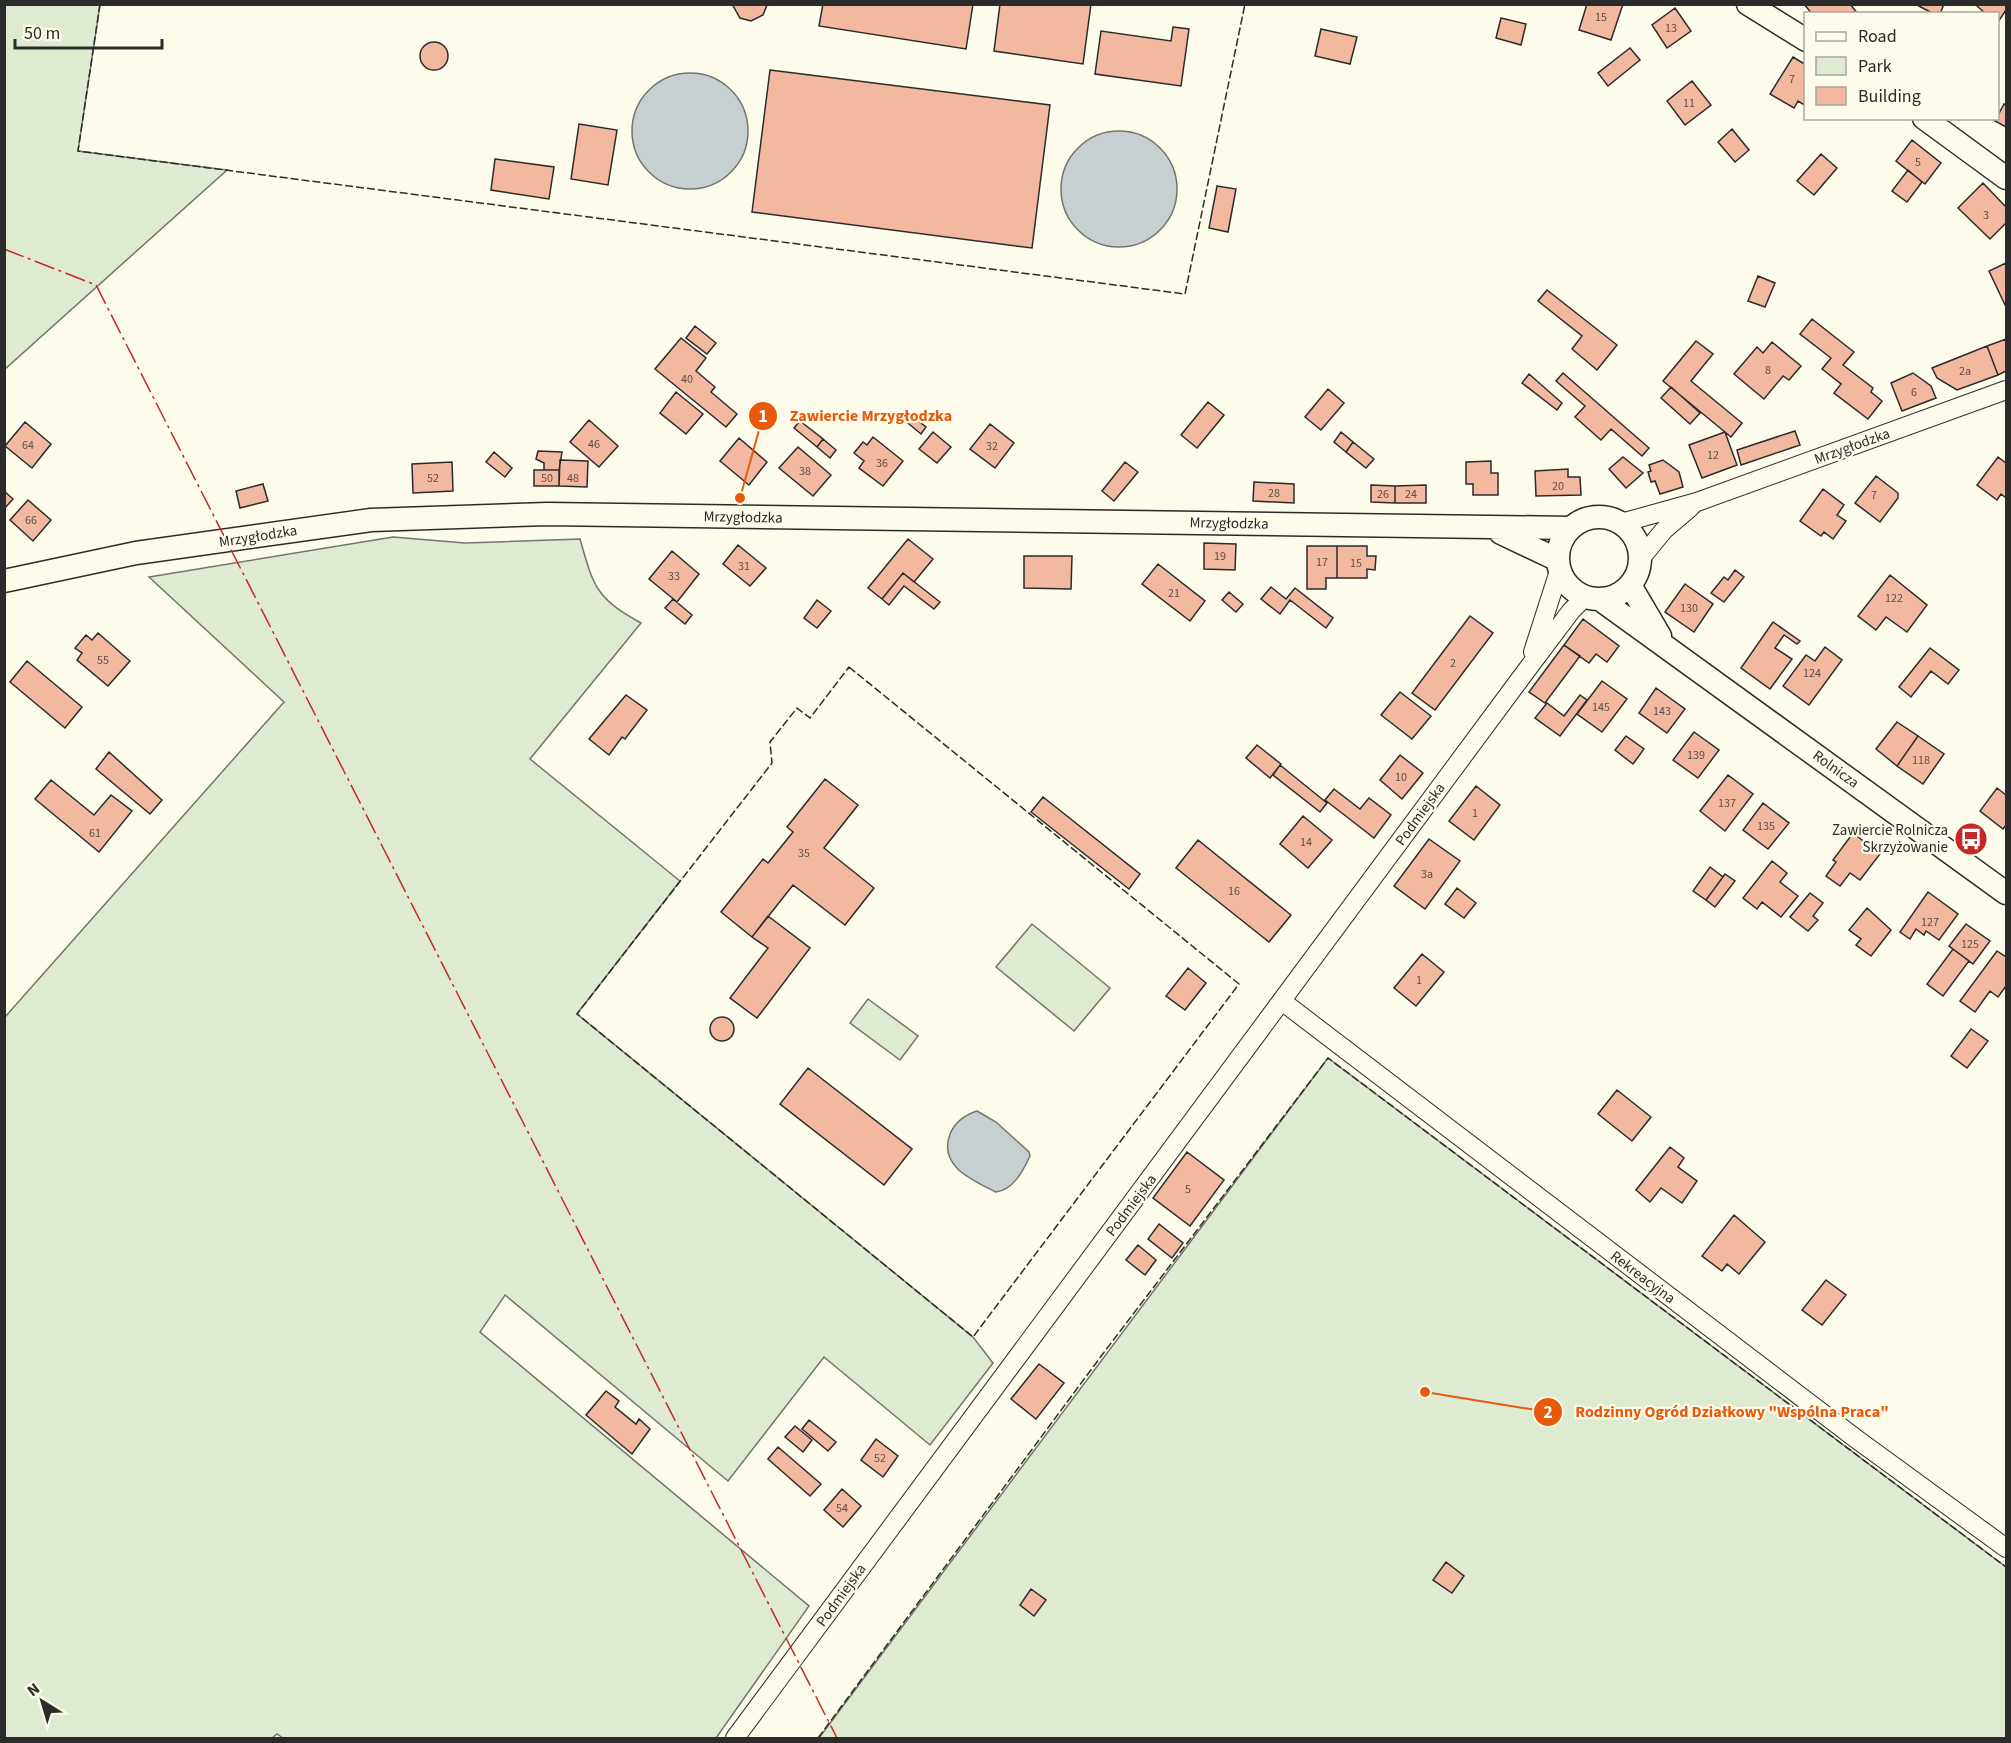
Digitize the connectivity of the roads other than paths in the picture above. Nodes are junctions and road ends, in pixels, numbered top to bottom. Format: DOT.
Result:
graph roads {
  1 [pos="1748,4"];
  2 [pos="1804,39"];
  3 [pos="1927,120"];
  4 [pos="2007,178"];
  5 [pos="2007,390"];
  6 [pos="1697,502"];
  7 [pos="1621,523"];
  8 [pos="1486,527"];
  9 [pos="1571,528"];
  10 [pos="1641,558"];
  11 [pos="1559,566"];
  12 [pos="4,581"];
  13 [pos="1630,585"];
  14 [pos="1593,598"];
  15 [pos="1666,645"];
  16 [pos="1526,671"];
  17 [pos="2007,893"];
  18 [pos="1283,1002"];
  19 [pos="2007,1548"];
  20 [pos="735,1738"];
  1 -- 2 [label="street"];
  3 -- 4 [label="street"];
  5 -- 6 [label="street, Mrzygłodzka"];
  6 -- 7 [label="street, Mrzygłodzka"];
  6 -- 10 [label="street, Mrzygłodzka"];
  7 -- 9 [label="street"];
  7 -- 10 [label="street"];
  8 -- 9 [label="street, Mrzygłodzka"];
  8 -- 11 [label="street, Mrzygłodzka"];
  8 -- 12 [label="street, Mrzygłodzka"];
  9 -- 11 [label="street"];
  10 -- 13 [label="street"];
  11 -- 14 [label="street"];
  11 -- 16 [label="street, Podmiejska"];
  13 -- 14 [label="street"];
  13 -- 15 [label="street, Rolnicza"];
  14 -- 15 [label="street, Rolnicza"];
  14 -- 16 [label="street, Podmiejska"];
  15 -- 17 [label="street, Rolnicza"];
  16 -- 18 [label="street, Podmiejska"];
  18 -- 19 [label="street, Rekreacyjna"];
  18 -- 20 [label="street, Podmiejska"];
}
